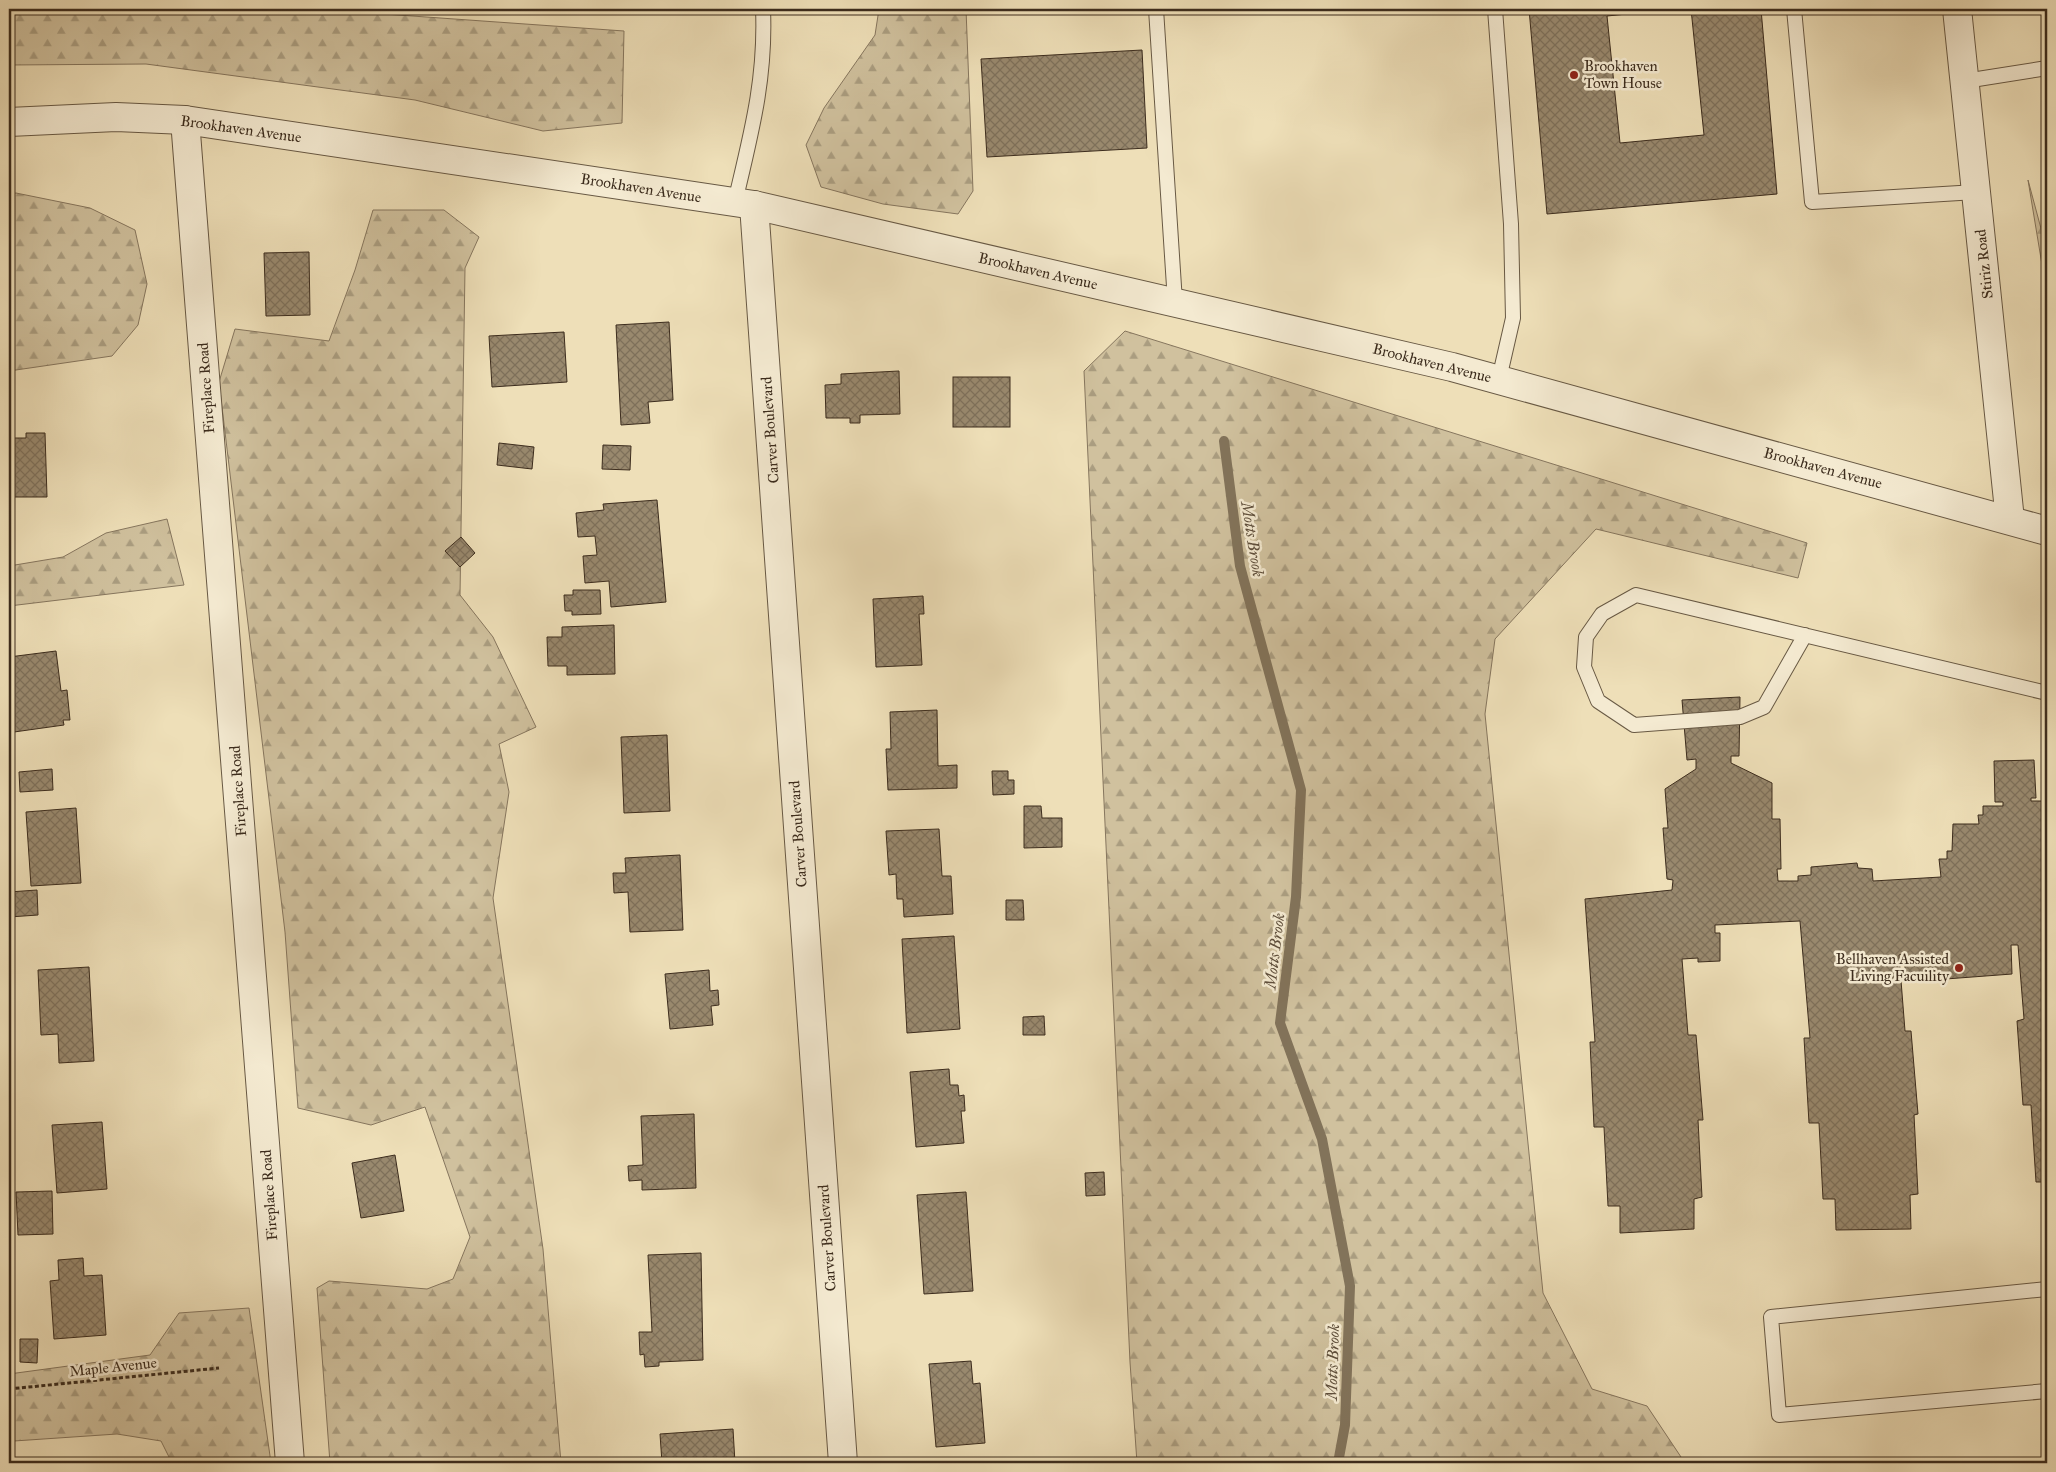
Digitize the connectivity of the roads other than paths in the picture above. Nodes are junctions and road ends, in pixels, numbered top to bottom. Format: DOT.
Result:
graph roads {
  1 [pos="764,9"];
  2 [pos="1156,9"];
  3 [pos="1495,9"];
  4 [pos="1794,9"];
  5 [pos="1957,9"];
  6 [pos="2047,68"];
  7 [pos="1965,81"];
  8 [pos="185,120"];
  9 [pos="9,122"];
  10 [pos="1976,192"];
  11 [pos="744,204"];
  12 [pos="1175,302"];
  13 [pos="1499,379"];
  14 [pos="2010,520"];
  15 [pos="2047,531"];
  16 [pos="1805,635"];
  17 [pos="2047,693"];
  18 [pos="2047,1289"];
  19 [pos="2047,1391"];
  20 [pos="290,1463"];
  21 [pos="843,1463"];
  1 -- 11 [label="lane"];
  2 -- 12 [label="lane"];
  3 -- 13 [label="lane"];
  4 -- 10 [label="lane"];
  5 -- 7 [label="street, Stiriz Road"];
  6 -- 7 [label="lane"];
  7 -- 10 [label="street, Stiriz Road"];
  8 -- 9 [label="street, Brookhaven Avenue"];
  8 -- 11 [label="street, Brookhaven Avenue"];
  8 -- 20 [label="street, Fireplace Road"];
  10 -- 14 [label="street, Stiriz Road"];
  11 -- 12 [label="street, Brookhaven Avenue"];
  11 -- 21 [label="street, Carver Boulevard"];
  12 -- 13 [label="street, Brookhaven Avenue"];
  13 -- 14 [label="street, Brookhaven Avenue"];
  14 -- 15 [label="street, Brookhaven Avenue"];
  16 -- 16 [label="lane"];
  16 -- 17 [label="lane"];
  18 -- 19 [label="lane"];
}
